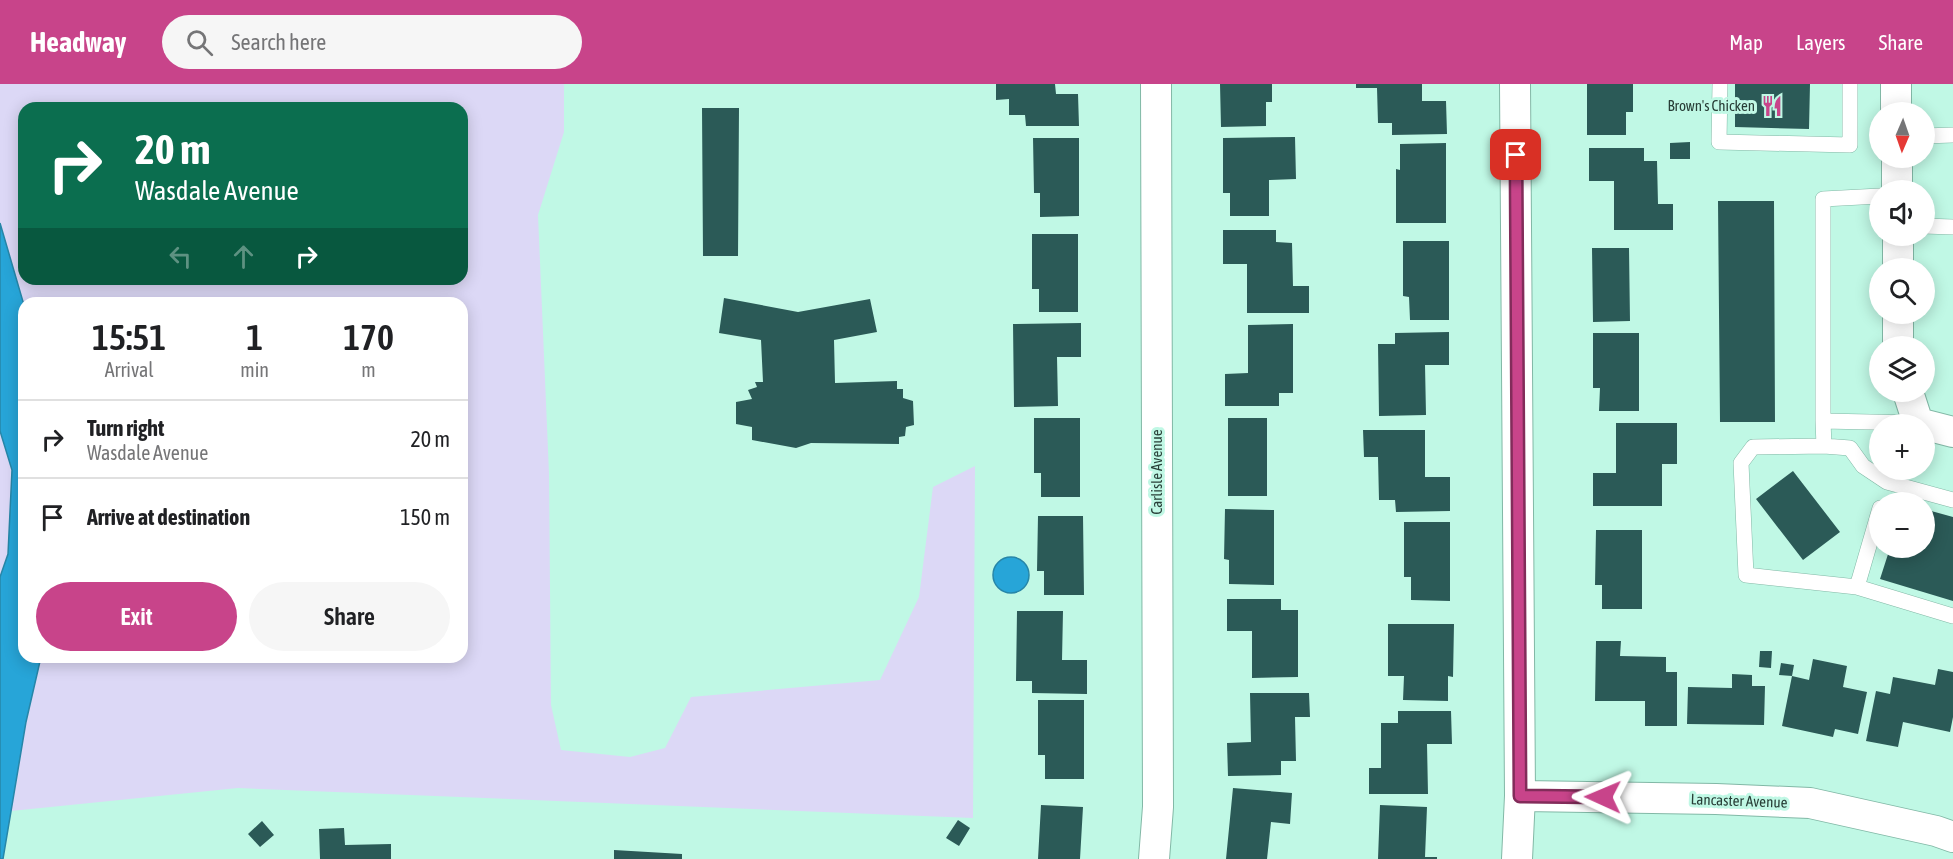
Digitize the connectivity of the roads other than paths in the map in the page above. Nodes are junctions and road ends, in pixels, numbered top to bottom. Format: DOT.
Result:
graph roads {
  1 [pos="1156,84"];
  2 [pos="1515,84"];
  3 [pos="1720,84"];
  4 [pos="1851,84"];
  5 [pos="1896,84"];
  6 [pos="1896,102"];
  7 [pos="1953,135"];
  8 [pos="1935,136"];
  9 [pos="1869,197"];
  10 [pos="1935,226"];
  11 [pos="1953,227"];
  12 [pos="1823,421"];
  13 [pos="1869,422"];
  14 [pos="1935,427"];
  15 [pos="1953,432"];
  16 [pos="1824,446"];
  17 [pos="1887,482"];
  18 [pos="1884,492"];
  19 [pos="1953,500"];
  20 [pos="1869,546"];
  21 [pos="1857,587"];
  22 [pos="1953,616"];
  23 [pos="1520,796"];
  24 [pos="1953,837"];
  25 [pos="1154,859"];
  26 [pos="1518,859"];
  1 -- 25 [label="street, Carlisle Avenue"];
  2 -- 23 [label="street"];
  3 -- 4 [label="lane"];
  5 -- 6 [label="street"];
  7 -- 8 [label="lane"];
  9 -- 12 [label="lane"];
  10 -- 11 [label="lane"];
  12 -- 13 [label="lane"];
  12 -- 16 [label="lane"];
  14 -- 15 [label="street"];
  16 -- 17 [label="lane"];
  16 -- 21 [label="lane"];
  17 -- 18 [label="lane"];
  17 -- 19 [label="lane"];
  20 -- 21 [label="lane"];
  21 -- 22 [label="lane"];
  23 -- 24 [label="street, Lancaster Avenue"];
  23 -- 26 [label="street"];
}
